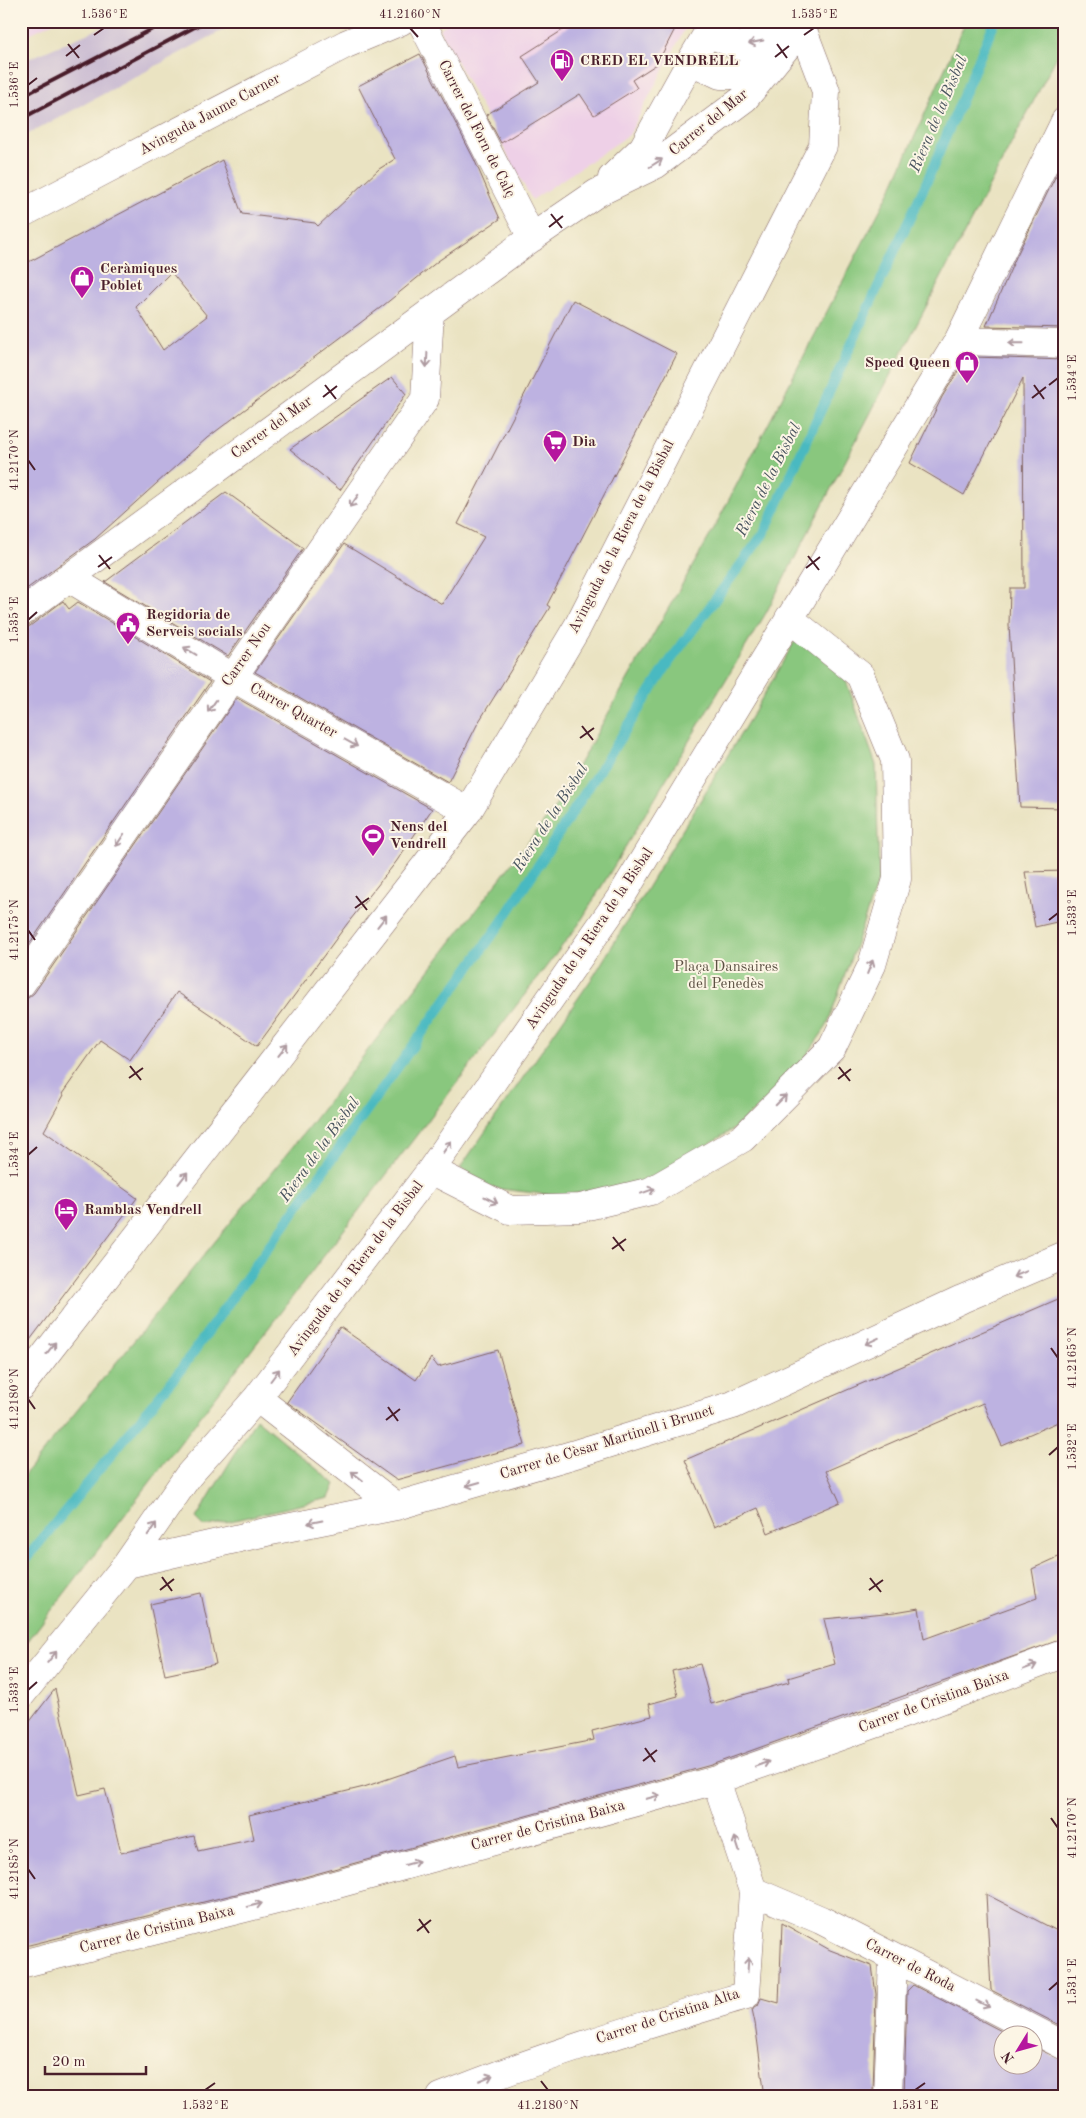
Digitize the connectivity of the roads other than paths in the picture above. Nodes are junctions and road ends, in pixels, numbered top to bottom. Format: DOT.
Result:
graph roads {
  1 [pos="402,21"];
  2 [pos="421,21"];
  3 [pos="712,27"];
  4 [pos="802,28"];
  5 [pos="691,61"];
  6 [pos="1065,121"];
  7 [pos="597,193"];
  8 [pos="21,214"];
  9 [pos="532,238"];
  10 [pos="430,312"];
  11 [pos="958,342"];
  12 [pos="1065,344"];
  13 [pos="69,578"];
  14 [pos="21,613"];
  15 [pos="789,618"];
  16 [pos="232,676"];
  17 [pos="468,811"];
  18 [pos="21,984"];
  19 [pos="431,1170"];
  20 [pos="1065,1255"];
  21 [pos="25,1373"];
  22 [pos="257,1398"];
  23 [pos="396,1506"];
  24 [pos="127,1564"];
  25 [pos="1065,1653"];
  26 [pos="21,1695"];
  27 [pos="716,1780"];
  28 [pos="752,1891"];
  29 [pos="893,1958"];
  30 [pos="21,1964"];
  31 [pos="1065,2046"];
  32 [pos="441,2097"];
  33 [pos="888,2097"];
  1 -- 8 [label="street, Avinguda Jaume Carner"];
  2 -- 9 [label="street, Carrer del Forn de Calç"];
  4 -- 3 [label="street, Carrer del Mar, one-way"];
  3 -- 5 [label="street, Carrer del Mar"];
  4 -- 5 [label="street, Carrer del Mar"];
  7 -- 4 [label="street, Carrer del Mar, one-way"];
  4 -- 17 [label="street, Avinguda de la Riera de la Bisbal"];
  5 -- 7 [label="street, Carrer del Mar"];
  6 -- 11 [label="street, Avinguda de la Riera de la Bisbal"];
  7 -- 9 [label="street, Carrer del Mar"];
  9 -- 10 [label="street, Carrer del Mar"];
  10 -- 13 [label="street, Carrer del Mar"];
  10 -- 16 [label="street, Carrer Nou, one-way"];
  12 -- 11 [label="street, one-way"];
  11 -- 15 [label="street, Avinguda de la Riera de la Bisbal"];
  13 -- 14 [label="street, Carrer del Mar"];
  16 -- 13 [label="street, Carrer Quarter, one-way"];
  19 -- 15 [label="street, Avinguda de la Riera de la Bisbal, one-way"];
  19 -- 15 [label="street, one-way"];
  16 -- 17 [label="street, Carrer Quarter, one-way"];
  16 -- 18 [label="street, Carrer Nou, one-way"];
  21 -- 17 [label="street, Avinguda de la Riera de la Bisbal, one-way"];
  22 -- 19 [label="street, Avinguda de la Riera de la Bisbal, one-way"];
  20 -- 23 [label="street, Carrer de Cèsar Martinell i Brunet, one-way"];
  23 -- 22 [label="street, one-way"];
  24 -- 22 [label="street, Avinguda de la Riera de la Bisbal, one-way"];
  23 -- 24 [label="street, Carrer de Cèsar Martinell i Brunet, one-way"];
  26 -- 24 [label="street, Avinguda de la Riera de la Bisbal, one-way"];
  27 -- 25 [label="street, Carrer de Cristina Baixa, one-way"];
  28 -- 27 [label="street, Carrer de Cristina Alta, one-way"];
  30 -- 27 [label="street, Carrer de Cristina Baixa, one-way"];
  28 -- 29 [label="street, Carrer de Roda"];
  32 -- 28 [label="street, Carrer de Cristina Alta, one-way"];
  29 -- 31 [label="street, Carrer de Roda, one-way"];
  29 -- 33 [label="street"];
}
